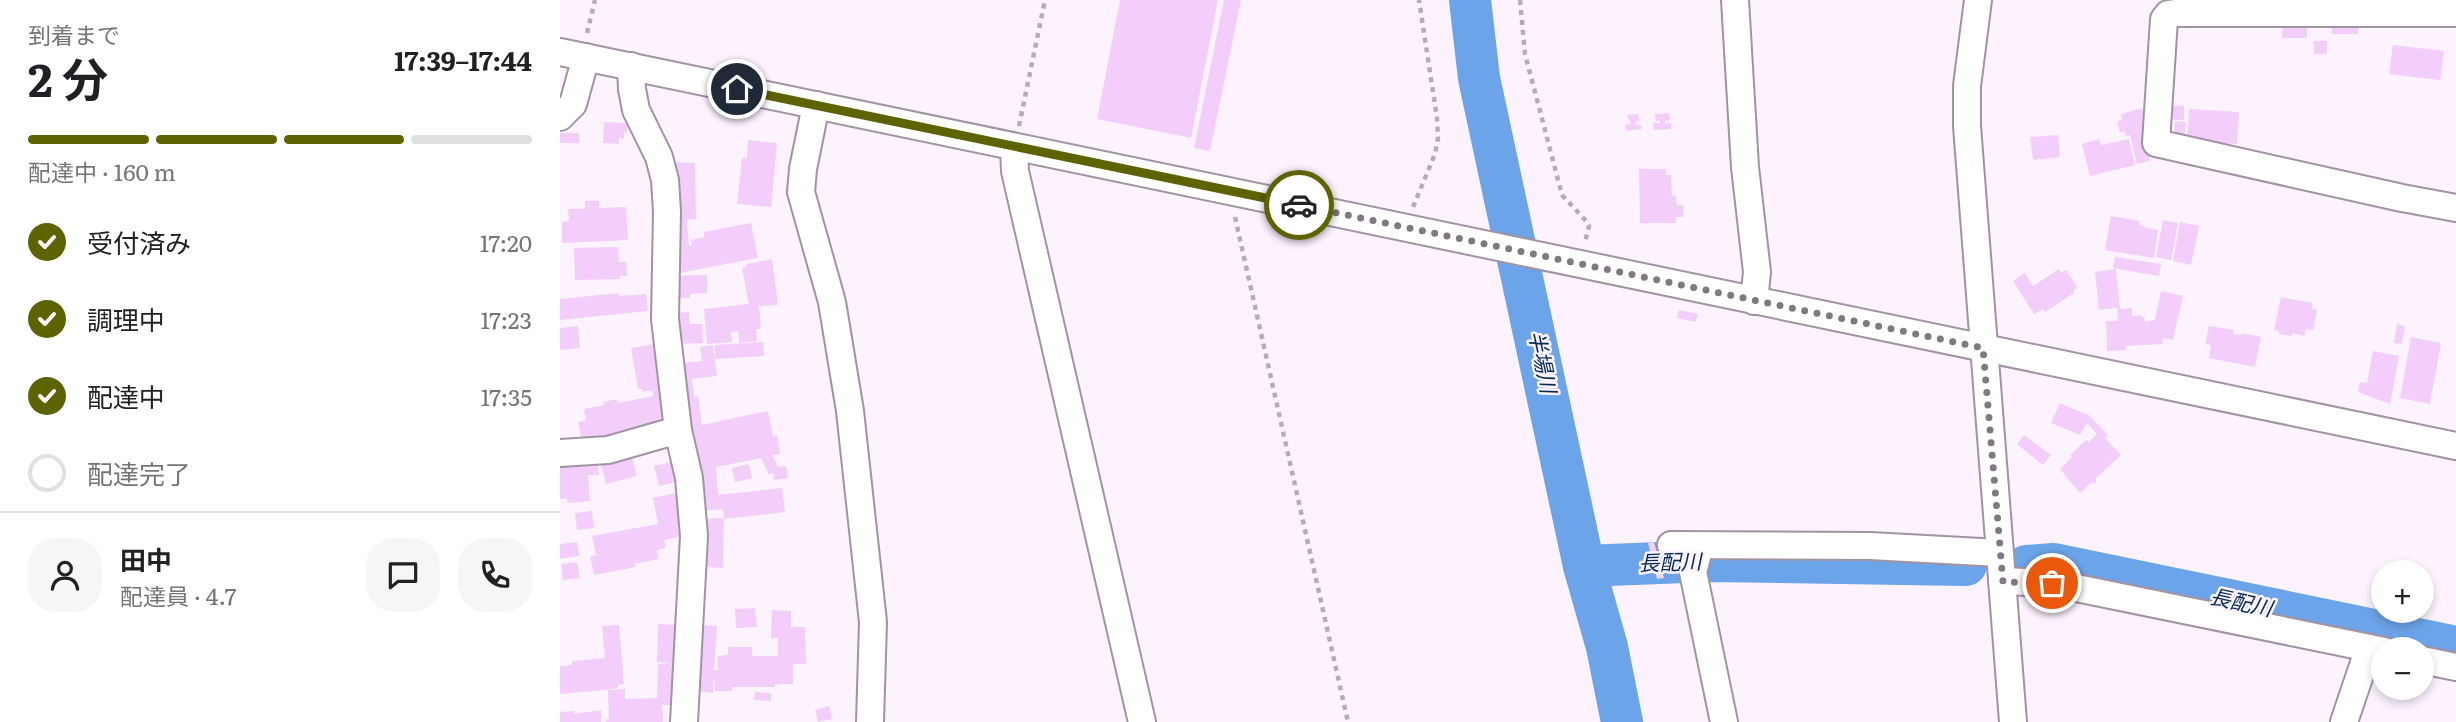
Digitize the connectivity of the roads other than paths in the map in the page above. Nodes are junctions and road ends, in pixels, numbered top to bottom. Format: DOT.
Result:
graph roads {
  1 [pos="1735,0"];
  2 [pos="1978,0"];
  3 [pos="2456,13"];
  4 [pos="560,51"];
  5 [pos="586,57"];
  6 [pos="631,66"];
  7 [pos="816,105"];
  8 [pos="560,117"];
  9 [pos="1014,147"];
  10 [pos="2456,208"];
  11 [pos="1755,301"];
  12 [pos="1983,348"];
  13 [pos="678,430"];
  14 [pos="2456,446"];
  15 [pos="560,453"];
  16 [pos="1671,545"];
  17 [pos="2000,553"];
  18 [pos="1697,557"];
  19 [pos="2003,582"];
  20 [pos="2371,649"];
  21 [pos="2371,661"];
  22 [pos="2434,662"];
  23 [pos="2456,667"];
  24 [pos="684,722"];
  25 [pos="870,722"];
  26 [pos="1142,722"];
  27 [pos="1724,722"];
  28 [pos="2013,722"];
  29 [pos="2344,722"];
  1 -- 11 [label="street"];
  2 -- 12 [label="street"];
  3 -- 10 [label="street"];
  4 -- 5 [label="street"];
  5 -- 6 [label="street"];
  5 -- 8 [label="street"];
  6 -- 7 [label="street"];
  6 -- 13 [label="street"];
  7 -- 9 [label="street"];
  7 -- 25 [label="street"];
  9 -- 11 [label="street"];
  9 -- 26 [label="street"];
  11 -- 12 [label="street"];
  12 -- 14 [label="street"];
  12 -- 17 [label="street"];
  13 -- 15 [label="street"];
  13 -- 24 [label="street"];
  16 -- 18 [label="street"];
  17 -- 18 [label="street"];
  17 -- 19 [label="street"];
  18 -- 27 [label="street"];
  19 -- 20 [label="street"];
  19 -- 28 [label="street"];
  21 -- 29 [label="street"];
  22 -- 23 [label="street"];
}
